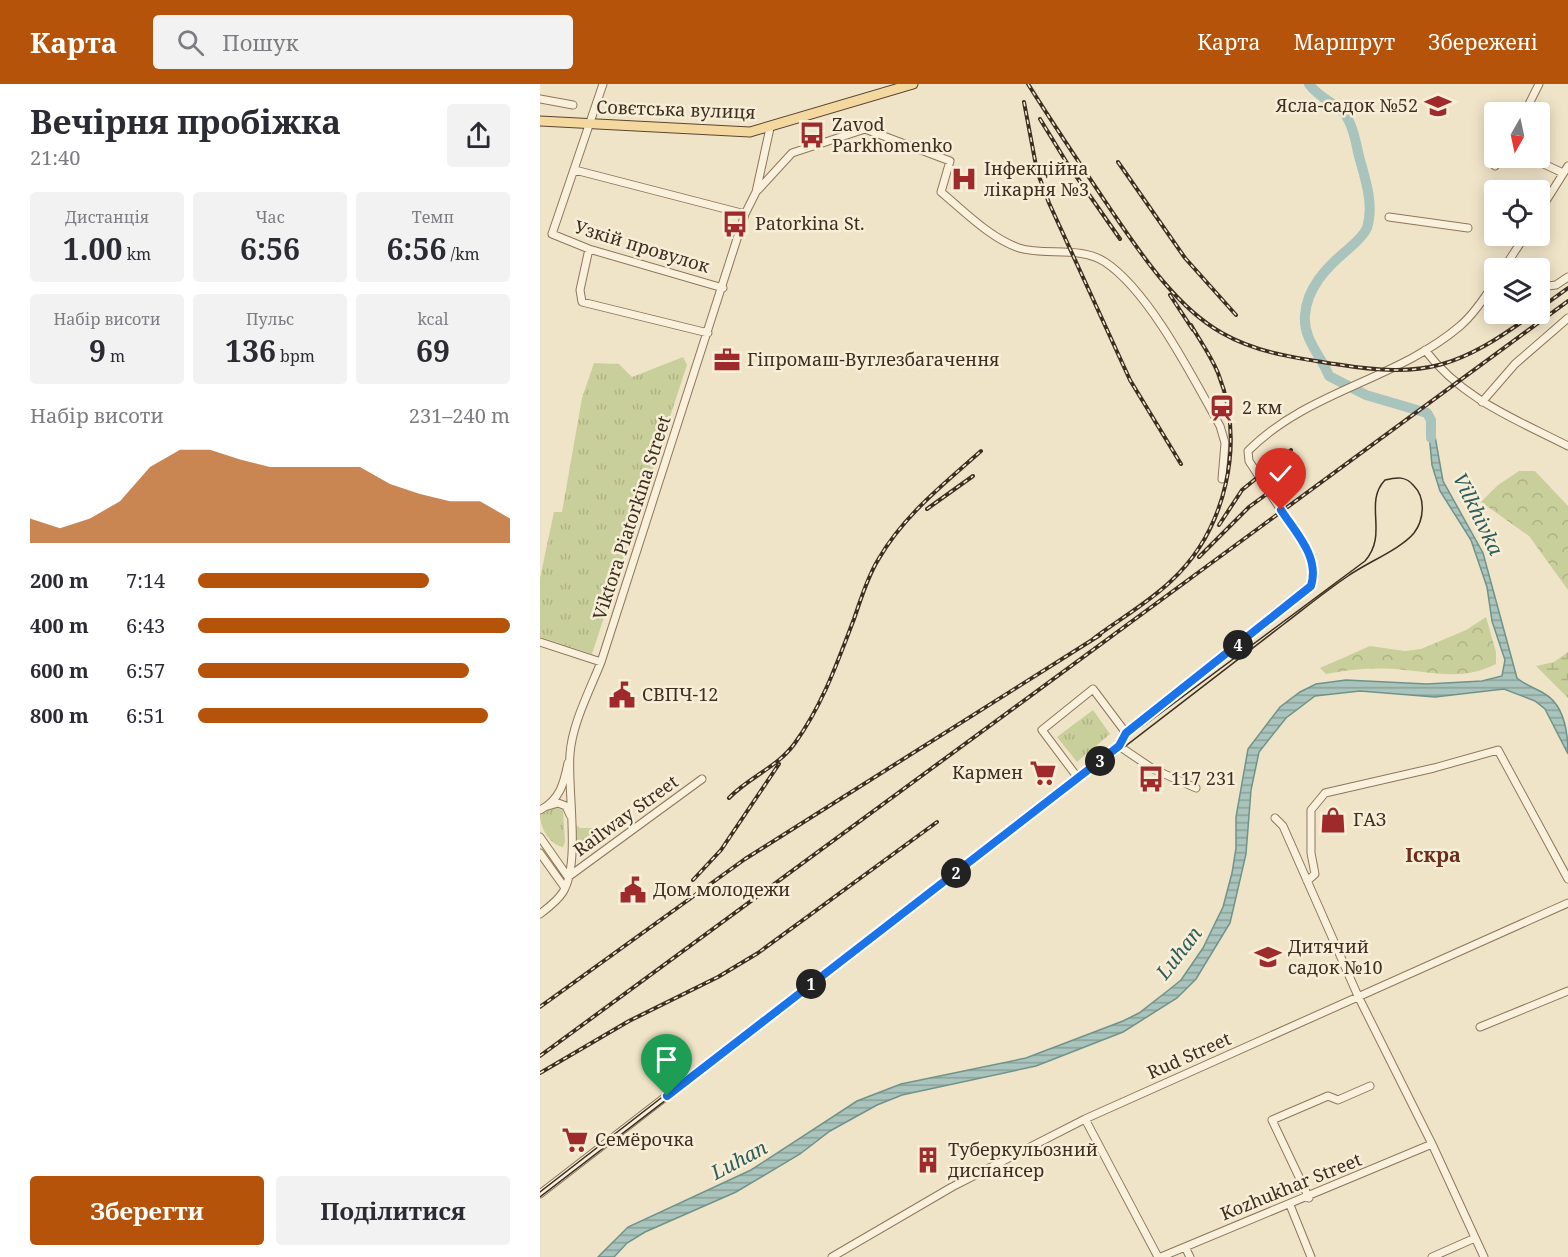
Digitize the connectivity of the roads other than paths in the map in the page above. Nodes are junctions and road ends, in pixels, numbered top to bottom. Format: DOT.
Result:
graph roads {
  1 [pos="603,84"];
  2 [pos="914,84"];
  3 [pos="1539,84"];
  4 [pos="540,99"];
  5 [pos="1530,102"];
  6 [pos="573,105"];
  7 [pos="540,121"];
  8 [pos="590,124"];
  9 [pos="770,128"];
  10 [pos="1568,166"];
  11 [pos="1550,167"];
  12 [pos="575,170"];
  13 [pos="1563,173"];
  14 [pos="756,192"];
  15 [pos="1550,194"];
  16 [pos="745,214"];
  17 [pos="1389,217"];
  18 [pos="1468,228"];
  19 [pos="589,249"];
  20 [pos="1568,277"];
  21 [pos="1550,286"];
  22 [pos="723,288"];
  23 [pos="1484,299"];
  24 [pos="1568,318"];
  25 [pos="708,333"];
  26 [pos="1425,350"];
  27 [pos="1482,402"];
  28 [pos="1568,446"];
  29 [pos="1222,479"];
  30 [pos="540,642"];
  31 [pos="601,662"];
  32 [pos="1126,733"];
  33 [pos="1119,746"];
  34 [pos="570,754"];
  35 [pos="1078,778"];
  36 [pos="702,779"];
  37 [pos="1196,788"];
  38 [pos="543,808"];
  39 [pos="571,817"];
  40 [pos="1275,818"];
  41 [pos="540,837"];
  42 [pos="540,853"];
  43 [pos="568,877"];
  44 [pos="1568,879"];
  45 [pos="1307,881"];
  46 [pos="565,888"];
  47 [pos="1568,903"];
  48 [pos="540,914"];
  49 [pos="1568,991"];
  50 [pos="1358,996"];
  51 [pos="1480,1027"];
  52 [pos="1370,1086"];
  53 [pos="1085,1119"];
  54 [pos="1432,1144"];
  55 [pos="540,1194"];
  56 [pos="1309,1198"];
  57 [pos="1290,1205"];
  58 [pos="1475,1238"];
  59 [pos="1185,1247"];
  60 [pos="832,1257"];
  61 [pos="1160,1257"];
  62 [pos="1190,1257"];
  63 [pos="1311,1257"];
  64 [pos="1432,1257"];
  65 [pos="1484,1257"];
  1 -- 8 [label="street"];
  2 -- 9 [label="main road, Совєтська вулиця"];
  3 -- 5 [label="street"];
  4 -- 6 [label="street"];
  7 -- 8 [label="main road, Совєтська вулиця"];
  8 -- 9 [label="main road, Совєтська вулиця"];
  8 -- 12 [label="street"];
  9 -- 14 [label="street, Viktora Piatorkina Street"];
  10 -- 13 [label="street"];
  11 -- 13 [label="street"];
  12 -- 16 [label="street"];
  12 -- 19 [label="street, Узкій провулок"];
  13 -- 15 [label="street"];
  14 -- 16 [label="street, Viktora Piatorkina Street"];
  14 -- 29 [label="street"];
  16 -- 22 [label="street, Viktora Piatorkina Street"];
  17 -- 18 [label="street"];
  19 -- 22 [label="street, Узкій провулок"];
  19 -- 25 [label="street"];
  20 -- 21 [label="street"];
  22 -- 25 [label="street, Viktora Piatorkina Street"];
  23 -- 26 [label="street"];
  24 -- 27 [label="street"];
  25 -- 31 [label="street, Viktora Piatorkina Street"];
  26 -- 27 [label="street"];
  26 -- 32 [label="street"];
  27 -- 28 [label="street"];
  30 -- 31 [label="street"];
  31 -- 34 [label="street, Viktora Piatorkina Street"];
  32 -- 33 [label="street"];
  32 -- 35 [label="street"];
  33 -- 35 [label="street"];
  33 -- 37 [label="street"];
  34 -- 38 [label="street"];
  34 -- 39 [label="street, Viktora Piatorkina Street"];
  35 -- 55 [label="street"];
  36 -- 43 [label="street, Railway Street"];
  38 -- 39 [label="street"];
  39 -- 43 [label="street, Viktora Piatorkina Street"];
  40 -- 45 [label="street"];
  41 -- 43 [label="street"];
  42 -- 46 [label="street"];
  43 -- 46 [label="street, Viktora Piatorkina Street"];
  44 -- 45 [label="street"];
  45 -- 50 [label="street"];
  46 -- 48 [label="street, Viktora Piatorkina Street"];
  47 -- 50 [label="street, Rud Street"];
  49 -- 51 [label="street"];
  50 -- 53 [label="street, Rud Street"];
  50 -- 54 [label="street"];
  52 -- 56 [label="street"];
  53 -- 60 [label="street, Rud Street"];
  53 -- 61 [label="street"];
  54 -- 56 [label="street, Kozhukhar Street"];
  54 -- 58 [label="street"];
  56 -- 57 [label="street, Kozhukhar Street"];
  57 -- 59 [label="street, Kozhukhar Street"];
  57 -- 63 [label="street"];
  58 -- 64 [label="street"];
  58 -- 65 [label="street"];
  59 -- 61 [label="street, Kozhukhar Street"];
  59 -- 62 [label="street"];
}
